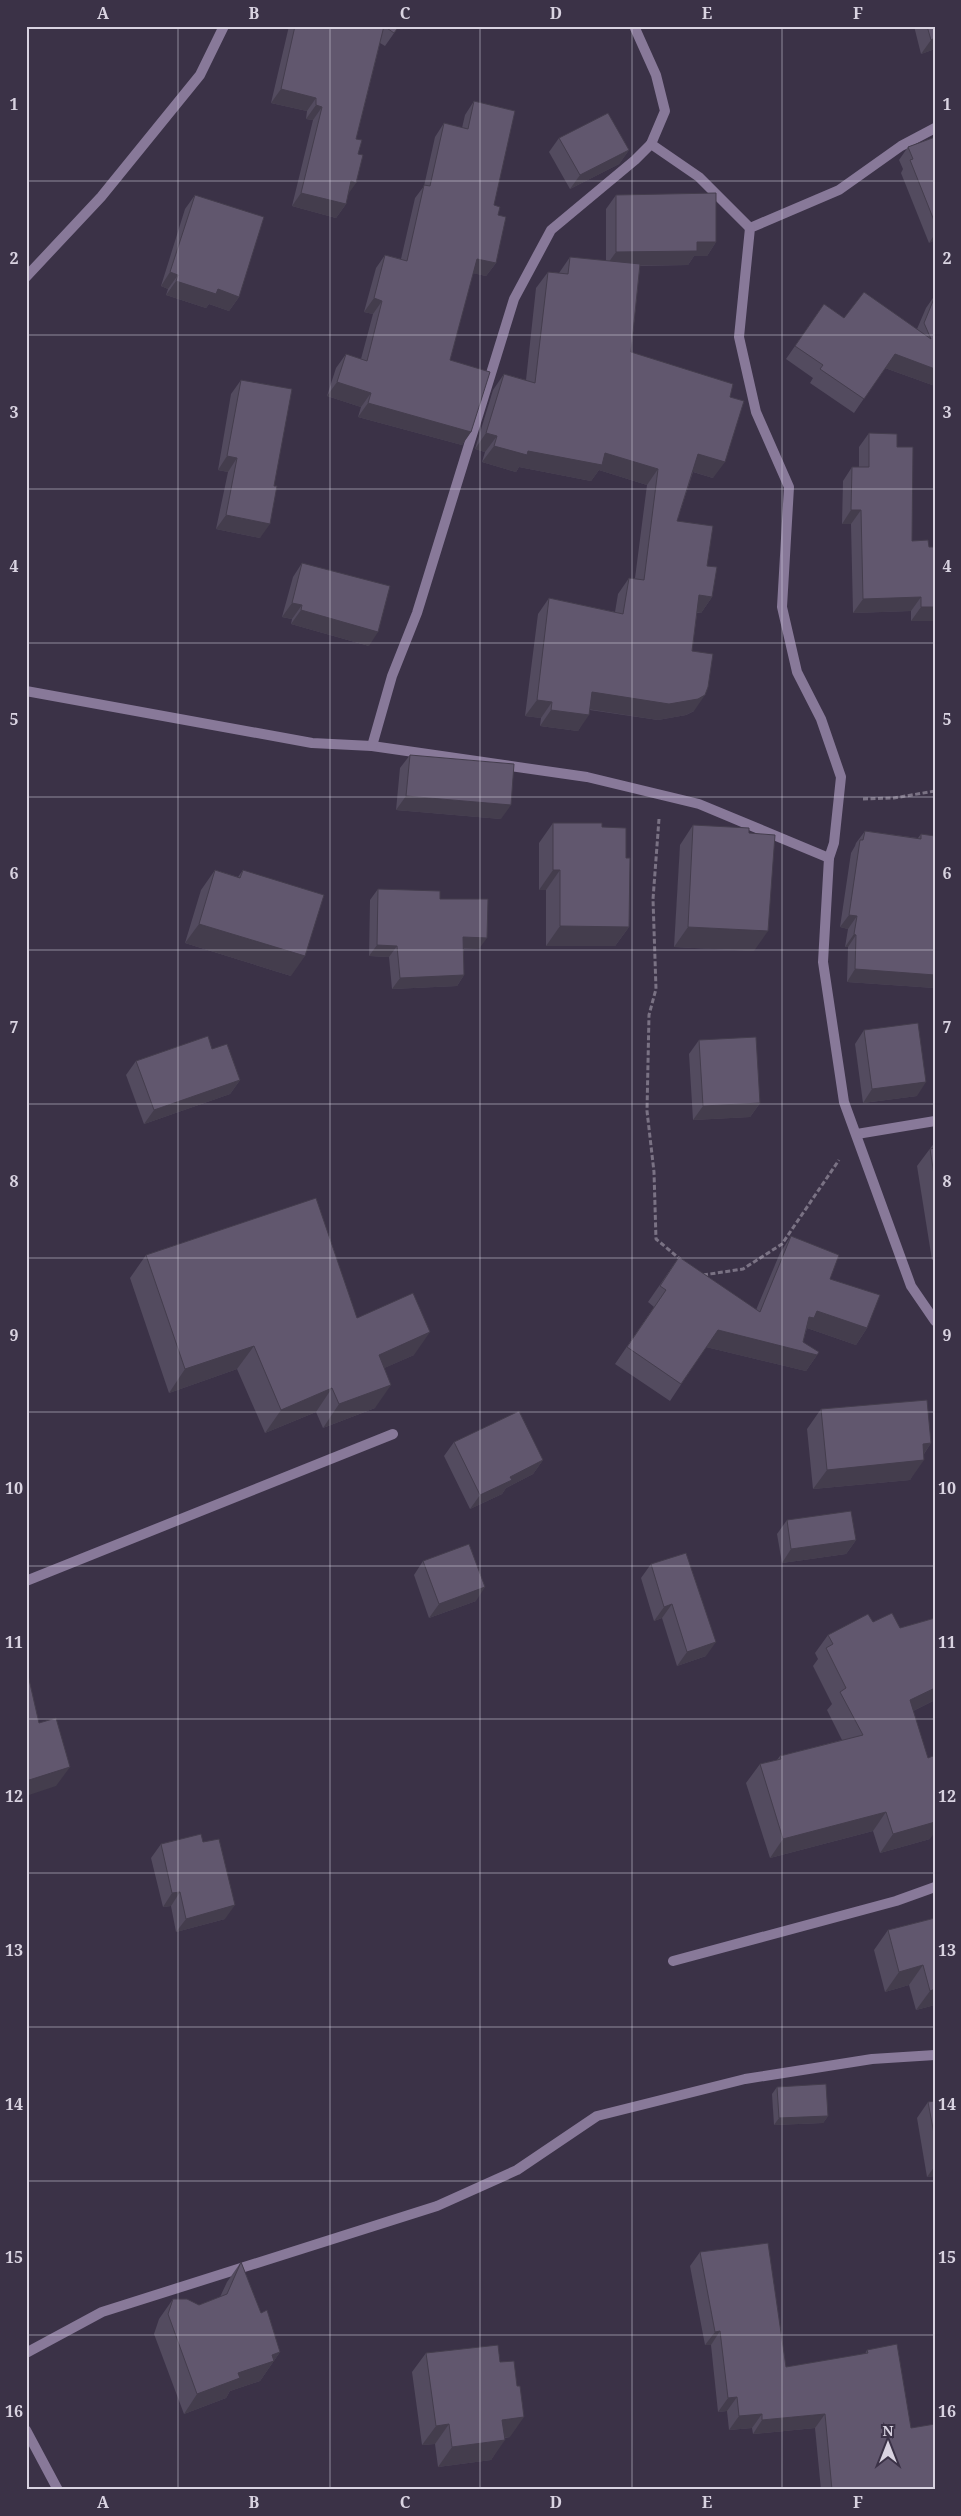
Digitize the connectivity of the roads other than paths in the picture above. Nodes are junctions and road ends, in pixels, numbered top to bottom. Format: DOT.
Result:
graph roads {
  1 [pos="224,26"];
  2 [pos="634,26"];
  3 [pos="935,128"];
  4 [pos="651,144"];
  5 [pos="750,228"];
  6 [pos="26,277"];
  7 [pos="26,691"];
  8 [pos="372,746"];
  9 [pos="829,858"];
  10 [pos="935,1121"];
  11 [pos="857,1134"];
  12 [pos="935,1321"];
  13 [pos="393,1434"];
  14 [pos="26,1581"];
  15 [pos="935,1887"];
  16 [pos="673,1961"];
  17 [pos="935,2055"];
  18 [pos="26,2353"];
  19 [pos="26,2430"];
  20 [pos="58,2490"];
  1 -- 6 [label="street"];
  2 -- 4 [label="street"];
  3 -- 5 [label="street"];
  4 -- 5 [label="street"];
  4 -- 8 [label="street"];
  5 -- 9 [label="street"];
  7 -- 8 [label="street"];
  8 -- 9 [label="street"];
  9 -- 11 [label="street"];
  10 -- 11 [label="street"];
  11 -- 12 [label="street"];
  13 -- 14 [label="street"];
  15 -- 16 [label="street"];
  17 -- 18 [label="street"];
  19 -- 20 [label="street"];
}
